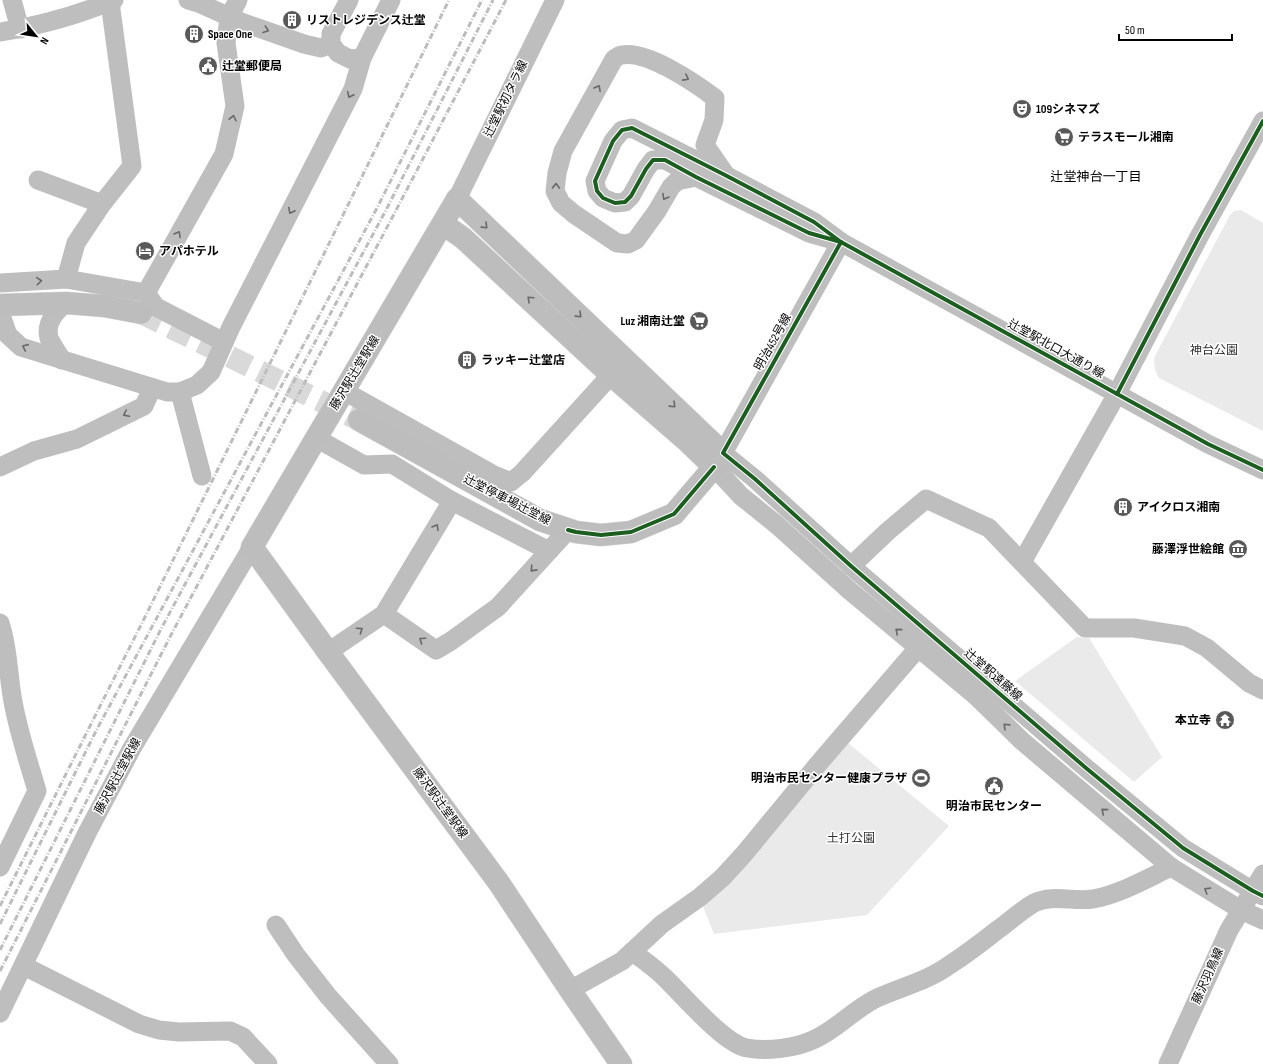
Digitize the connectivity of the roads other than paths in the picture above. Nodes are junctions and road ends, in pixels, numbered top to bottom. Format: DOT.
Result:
graph roads {
  1 [pos="12,0"];
  2 [pos="238,0"];
  3 [pos="349,0"];
  4 [pos="391,0"];
  5 [pos="555,0"];
  6 [pos="112,1"];
  7 [pos="197,1"];
  8 [pos="229,17"];
  9 [pos="20,29"];
  10 [pos="0,32"];
  11 [pos="332,44"];
  12 [pos="362,58"];
  13 [pos="1263,121"];
  14 [pos="725,175"];
  15 [pos="696,177"];
  16 [pos="38,180"];
  17 [pos="457,199"];
  18 [pos="102,204"];
  19 [pos="443,224"];
  20 [pos="841,242"];
  21 [pos="66,279"];
  22 [pos="0,283"];
  23 [pos="66,303"];
  24 [pos="144,303"];
  25 [pos="0,305"];
  26 [pos="0,312"];
  27 [pos="224,342"];
  28 [pos="62,360"];
  29 [pos="611,375"];
  30 [pos="152,388"];
  31 [pos="344,391"];
  32 [pos="180,392"];
  33 [pos="1117,394"];
  34 [pos="359,420"];
  35 [pos="316,438"];
  36 [pos="719,460"];
  37 [pos="0,467"];
  38 [pos="1263,470"];
  39 [pos="202,476"];
  40 [pos="452,501"];
  41 [pos="568,530"];
  42 [pos="252,547"];
  43 [pos="549,551"];
  44 [pos="1022,562"];
  45 [pos="851,566"];
  46 [pos="384,614"];
  47 [pos="0,623"];
  48 [pos="918,648"];
  49 [pos="328,652"];
  50 [pos="1263,690"];
  51 [pos="0,867"];
  52 [pos="1171,867"];
  53 [pos="1263,874"];
  54 [pos="1258,894"];
  55 [pos="1241,910"];
  56 [pos="1263,920"];
  57 [pos="276,925"];
  58 [pos="633,952"];
  59 [pos="24,966"];
  60 [pos="570,990"];
  61 [pos="0,1014"];
  62 [pos="268,1064"];
  63 [pos="389,1064"];
  64 [pos="622,1064"];
  65 [pos="1168,1064"];
  1 -- 9 [label="street"];
  2 -- 8 [label="street"];
  3 -- 11 [label="street"];
  4 -- 12 [label="street"];
  5 -- 17 [label="street, 辻堂駅初タラ線"];
  6 -- 9 [label="street"];
  6 -- 18 [label="street"];
  7 -- 8 [label="street"];
  8 -- 11 [label="street, one-way"];
  24 -- 8 [label="street, one-way"];
  9 -- 10 [label="street"];
  11 -- 12 [label="street"];
  12 -- 27 [label="street, one-way"];
  13 -- 33 [label="street"];
  14 -- 15 [label="street"];
  15 -- 14 [label="street, one-way"];
  14 -- 20 [label="street"];
  15 -- 20 [label="street"];
  16 -- 18 [label="street"];
  17 -- 19 [label="main road, 藤沢駅辻堂駅線"];
  17 -- 36 [label="main road, one-way"];
  18 -- 21 [label="street"];
  29 -- 19 [label="main road, one-way"];
  19 -- 31 [label="main road, 藤沢駅辻堂駅線"];
  20 -- 33 [label="street, 辻堂駅北口大通り線"];
  20 -- 36 [label="street, 明治452号線"];
  22 -- 21 [label="street, one-way"];
  21 -- 24 [label="street"];
  23 -- 24 [label="main road"];
  23 -- 25 [label="main road"];
  23 -- 28 [label="street"];
  24 -- 27 [label="street"];
  28 -- 26 [label="street, one-way"];
  27 -- 32 [label="street"];
  28 -- 30 [label="street"];
  29 -- 31 [label="street"];
  29 -- 36 [label="main road"];
  30 -- 32 [label="street"];
  30 -- 37 [label="street, one-way"];
  31 -- 35 [label="main road, 藤沢駅辻堂駅線"];
  32 -- 39 [label="street"];
  33 -- 38 [label="street, 辻堂駅北口大通り線"];
  33 -- 44 [label="street"];
  34 -- 41 [label="main road, 辻堂停車場辻堂線"];
  35 -- 40 [label="street"];
  35 -- 42 [label="main road, 藤沢駅辻堂駅線"];
  36 -- 41 [label="main road, 辻堂停車場辻堂線"];
  36 -- 45 [label="street, 辻堂駅遠藤線"];
  48 -- 36 [label="street, one-way"];
  40 -- 43 [label="street"];
  46 -- 40 [label="street, one-way"];
  41 -- 43 [label="street"];
  42 -- 49 [label="main road, 藤沢駅辻堂駅線"];
  42 -- 59 [label="street, 藤沢駅辻堂駅線"];
  43 -- 46 [label="street, one-way"];
  44 -- 45 [label="street"];
  44 -- 50 [label="street"];
  45 -- 54 [label="street, 辻堂駅遠藤線"];
  49 -- 46 [label="street, one-way"];
  47 -- 51 [label="street"];
  52 -- 48 [label="street, one-way"];
  48 -- 58 [label="street"];
  49 -- 60 [label="main road, 藤沢駅辻堂駅線"];
  55 -- 52 [label="street, one-way"];
  52 -- 58 [label="street"];
  53 -- 54 [label="street, 藤沢羽鳥線"];
  54 -- 55 [label="street, 藤沢羽鳥線"];
  55 -- 56 [label="street"];
  55 -- 65 [label="street, 藤沢羽鳥線"];
  57 -- 63 [label="street"];
  58 -- 60 [label="street"];
  59 -- 61 [label="street, 藤沢駅辻堂駅線"];
  59 -- 62 [label="street"];
  60 -- 64 [label="main road, 藤沢駅辻堂駅線"];
}
